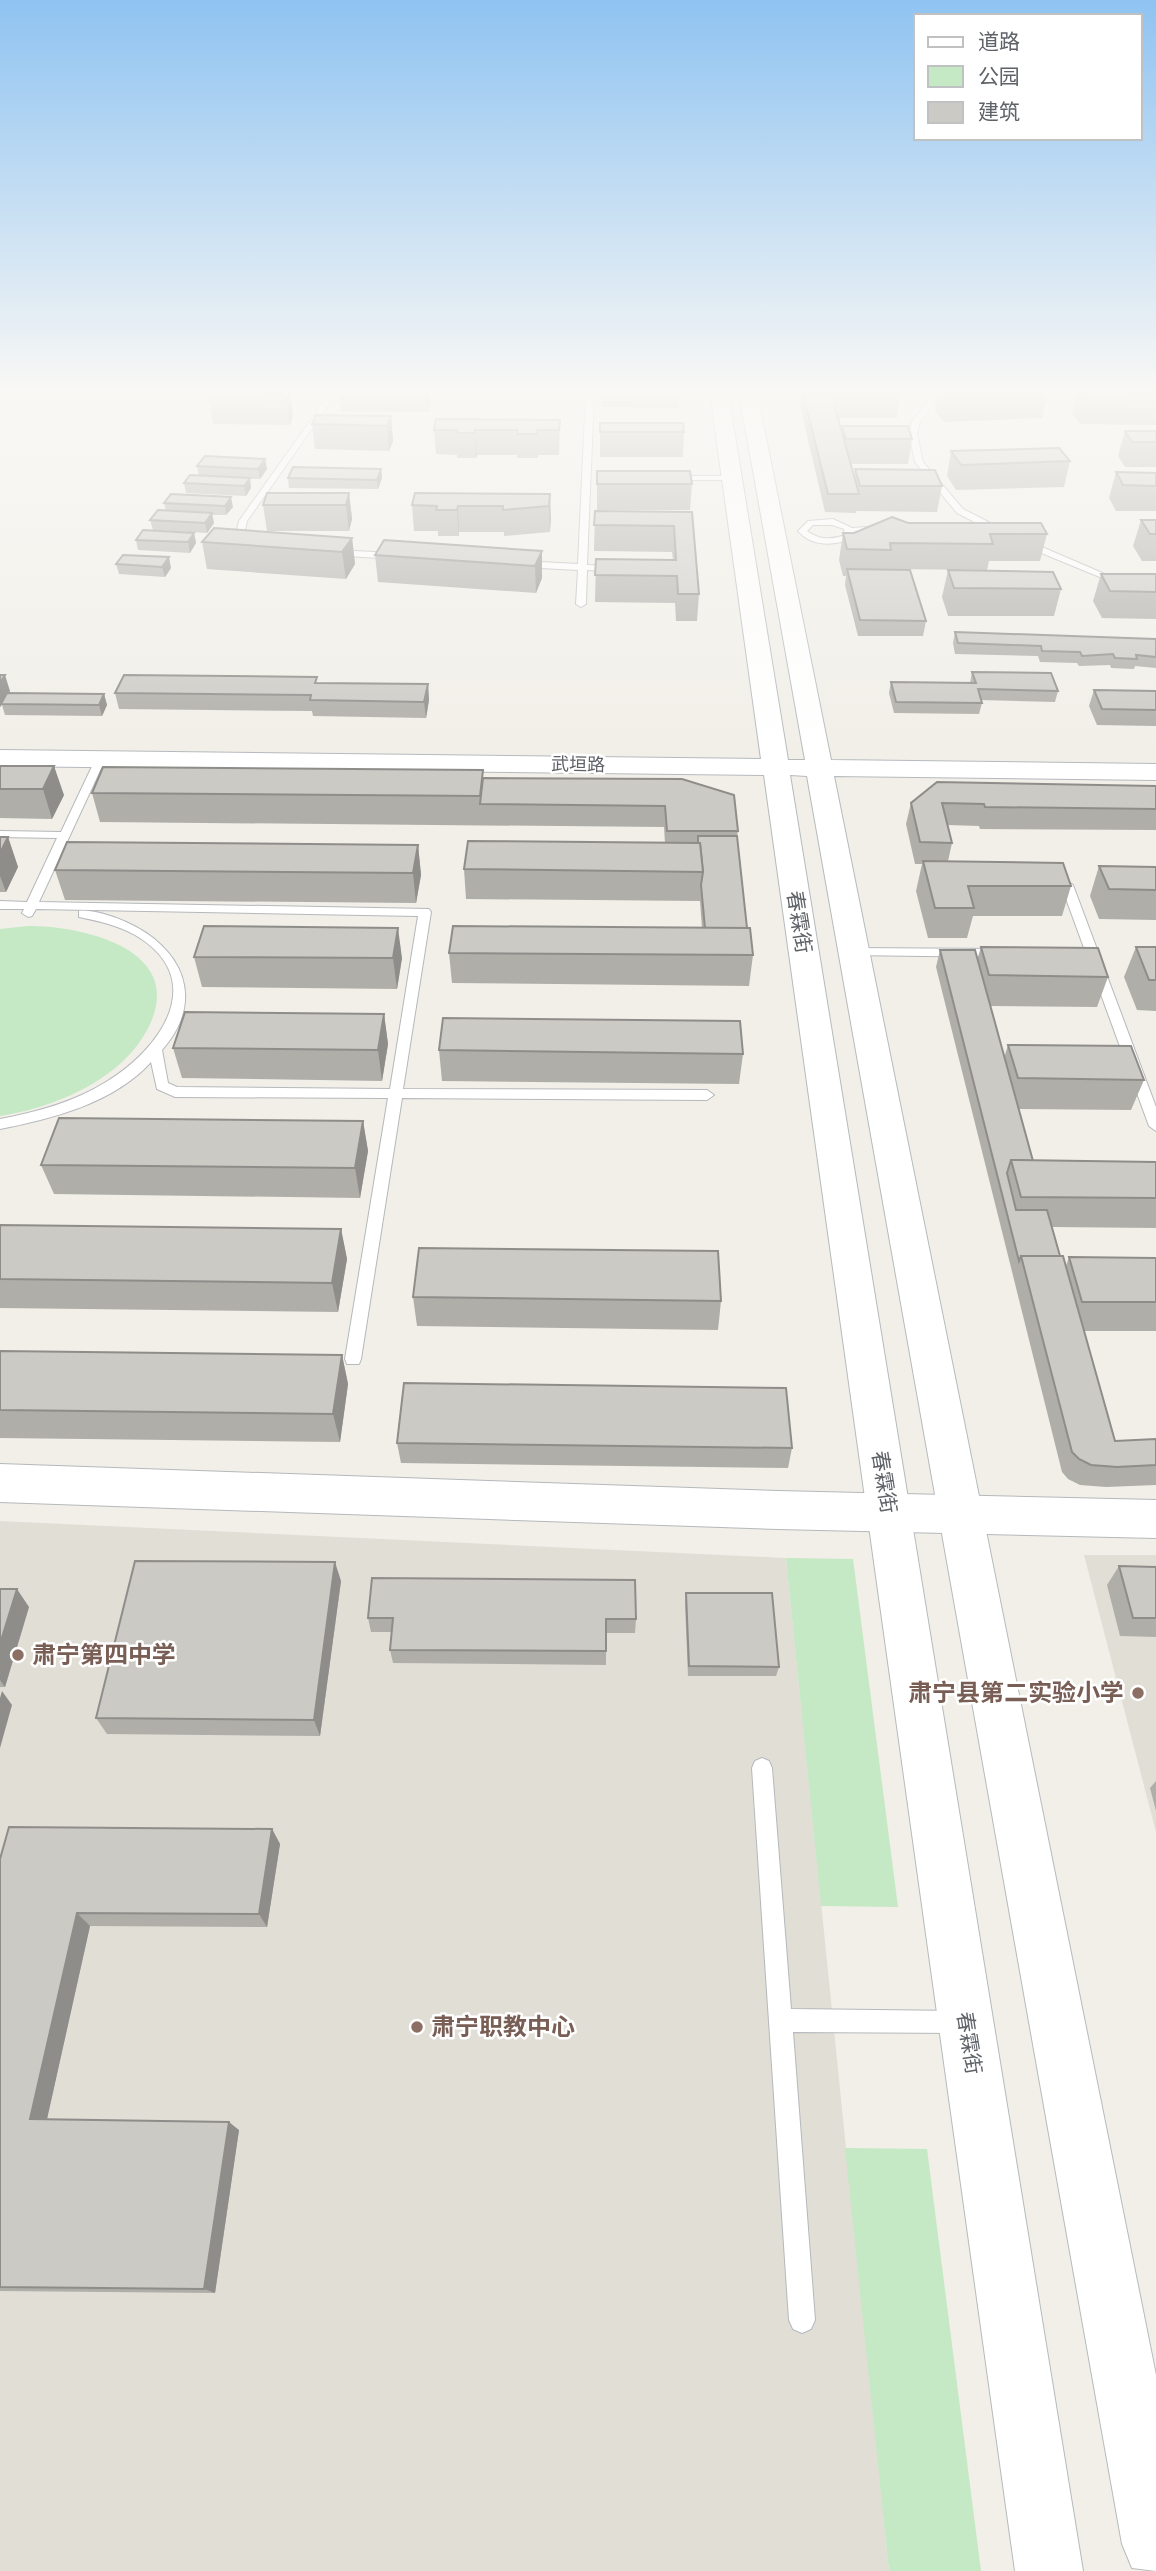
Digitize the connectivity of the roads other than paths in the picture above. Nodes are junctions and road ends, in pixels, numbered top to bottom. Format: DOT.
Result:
graph roads {
  1 [pos="249,513"];
  2 [pos="584,513"];
  3 [pos="737,513"];
  4 [pos="783,513"];
  5 [pos="964,513"];
  6 [pos="986,525"];
  7 [pos="958,526"];
  8 [pos="891,528"];
  9 [pos="788,531"];
  10 [pos="850,531"];
  11 [pos="264,546"];
  12 [pos="321,552"];
  13 [pos="403,557"];
  14 [pos="513,563"];
  15 [pos="582,567"];
  16 [pos="620,569"];
  17 [pos="1110,578"];
  18 [pos="581,604"];
  19 [pos="0,744"];
  20 [pos="0,758"];
  21 [pos="1156,758"];
  22 [pos="100,760"];
  23 [pos="775,760"];
  24 [pos="818,761"];
  25 [pos="1156,772"];
  26 [pos="0,834"];
  27 [pos="64,835"];
  28 [pos="1067,884"];
  29 [pos="0,905"];
  30 [pos="29,909"];
  31 [pos="0,916"];
  32 [pos="854,952"];
  33 [pos="1013,953"];
  34 [pos="155,1050"];
  35 [pos="396,1093"];
  36 [pos="707,1095"];
  37 [pos="0,1124"];
  38 [pos="1156,1126"];
  39 [pos="353,1359"];
  40 [pos="0,1483"];
  41 [pos="888,1511"];
  42 [pos="960,1513"];
  43 [pos="1156,1519"];
  44 [pos="762,1768"];
  45 [pos="780,2020"];
  46 [pos="966,2022"];
  47 [pos="802,2319"];
  48 [pos="1156,2544"];
  49 [pos="1049,2571"];
  1 -- 11 [label="lane"];
  2 -- 15 [label="lane"];
  3 -- 23 [label="main road, 春霖街"];
  4 -- 9 [label="main road"];
  5 -- 6 [label="lane"];
  6 -- 7 [label="lane"];
  6 -- 17 [label="lane"];
  8 -- 10 [label="lane"];
  9 -- 10 [label="lane"];
  9 -- 10 [label="lane"];
  9 -- 24 [label="main road"];
  12 -- 13 [label="lane"];
  14 -- 15 [label="lane"];
  15 -- 16 [label="lane"];
  15 -- 18 [label="lane"];
  19 -- 23 [label="main road, 武垣路"];
  20 -- 22 [label="main road, 武垣路"];
  21 -- 24 [label="main road, 武垣路"];
  22 -- 23 [label="main road, 武垣路"];
  22 -- 27 [label="lane"];
  23 -- 24 [label="main road, 武垣路"];
  23 -- 41 [label="main road, 春霖街"];
  24 -- 25 [label="main road, 武垣路"];
  24 -- 32 [label="main road"];
  26 -- 27 [label="lane"];
  27 -- 30 [label="lane"];
  28 -- 38 [label="lane"];
  29 -- 30 [label="lane"];
  30 -- 31 [label="lane"];
  30 -- 34 [label="lane"];
  30 -- 35 [label="lane"];
  32 -- 33 [label="lane"];
  32 -- 42 [label="main road"];
  34 -- 35 [label="lane"];
  34 -- 37 [label="lane"];
  35 -- 36 [label="lane"];
  35 -- 39 [label="lane"];
  40 -- 41 [label="main road"];
  41 -- 42 [label="main road"];
  41 -- 46 [label="main road, 春霖街"];
  42 -- 43 [label="main road"];
  42 -- 48 [label="main road"];
  44 -- 45 [label="lane"];
  45 -- 46 [label="lane"];
  45 -- 47 [label="lane"];
  46 -- 49 [label="main road, 春霖街"];
}
